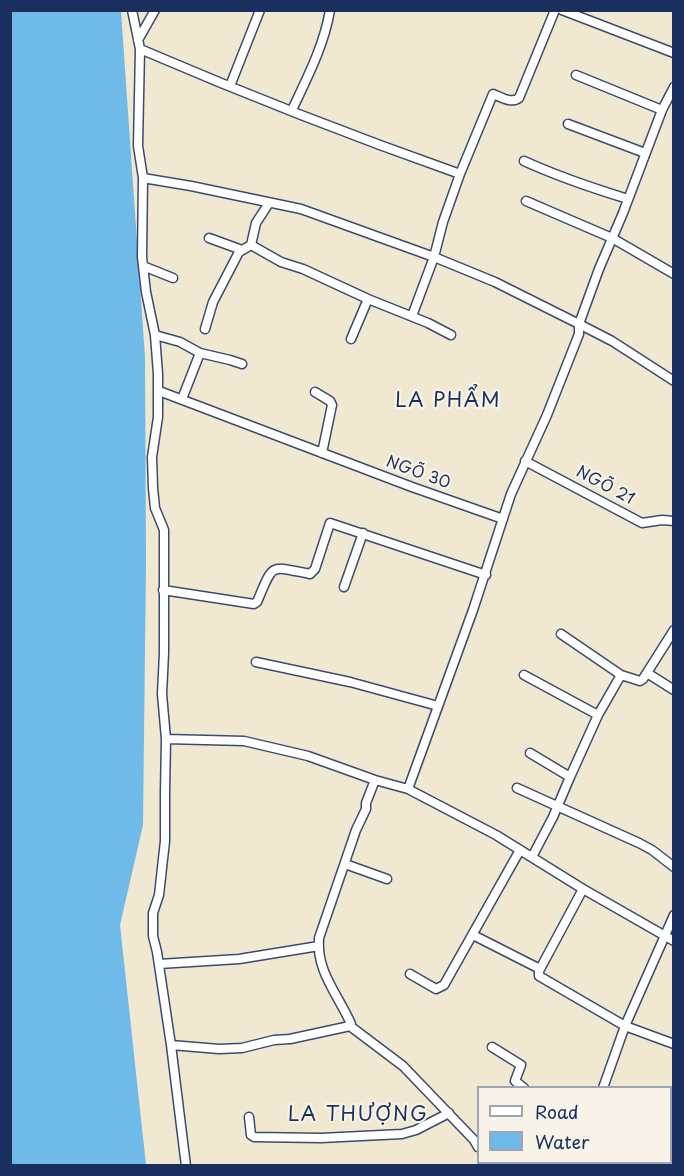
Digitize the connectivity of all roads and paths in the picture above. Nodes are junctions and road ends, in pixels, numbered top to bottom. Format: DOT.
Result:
graph roads {
  1 [pos="132,10"];
  2 [pos="155,10"];
  3 [pos="260,10"];
  4 [pos="330,10"];
  5 [pos="555,10"];
  6 [pos="562,10"];
  7 [pos="585,15"];
  8 [pos="139,44"];
  9 [pos="674,53"];
  10 [pos="576,75"];
  11 [pos="230,86"];
  12 [pos="674,87"];
  13 [pos="292,110"];
  14 [pos="662,110"];
  15 [pos="568,124"];
  16 [pos="645,153"];
  17 [pos="524,161"];
  18 [pos="460,174"];
  19 [pos="143,178"];
  20 [pos="628,199"];
  21 [pos="526,201"];
  22 [pos="269,203"];
  23 [pos="209,238"];
  24 [pos="612,238"];
  25 [pos="246,247"];
  26 [pos="434,257"];
  27 [pos="143,266"];
  28 [pos="674,274"];
  29 [pos="173,278"];
  30 [pos="368,299"];
  31 [pos="412,316"];
  32 [pos="579,324"];
  33 [pos="205,329"];
  34 [pos="155,335"];
  35 [pos="451,335"];
  36 [pos="351,339"];
  37 [pos="200,353"];
  38 [pos="242,364"];
  39 [pos="674,381"];
  40 [pos="159,391"];
  41 [pos="315,392"];
  42 [pos="182,399"];
  43 [pos="322,453"];
  44 [pos="525,461"];
  45 [pos="503,519"];
  46 [pos="674,521"];
  47 [pos="363,533"];
  48 [pos="486,575"];
  49 [pos="344,587"];
  50 [pos="163,590"];
  51 [pos="674,630"];
  52 [pos="561,634"];
  53 [pos="256,662"];
  54 [pos="647,673"];
  55 [pos="524,675"];
  56 [pos="621,675"];
  57 [pos="674,690"];
  58 [pos="438,706"];
  59 [pos="598,715"];
  60 [pos="166,740"];
  61 [pos="530,753"];
  62 [pos="570,777"];
  63 [pos="375,780"];
  64 [pos="517,788"];
  65 [pos="408,789"];
  66 [pos="557,807"];
  67 [pos="520,850"];
  68 [pos="532,857"];
  69 [pos="345,864"];
  70 [pos="674,867"];
  71 [pos="387,879"];
  72 [pos="583,889"];
  73 [pos="674,915"];
  74 [pos="473,935"];
  75 [pos="669,938"];
  76 [pos="318,946"];
  77 [pos="159,964"];
  78 [pos="540,969"];
  79 [pos="410,974"];
  80 [pos="350,1026"];
  81 [pos="625,1026"];
  82 [pos="674,1044"];
  83 [pos="171,1045"];
  84 [pos="492,1047"];
  85 [pos="521,1086"];
  86 [pos="604,1086"];
  87 [pos="449,1113"];
  88 [pos="249,1117"];
  89 [pos="477,1145"];
  90 [pos="186,1166"];
  1 -- 8 [label="street"];
  2 -- 8 [label="street"];
  3 -- 11 [label="street"];
  4 -- 13 [label="street"];
  5 -- 18 [label="street"];
  6 -- 7 [label="street"];
  7 -- 9 [label="street"];
  8 -- 11 [label="street"];
  8 -- 19 [label="street"];
  10 -- 14 [label="street"];
  11 -- 13 [label="street"];
  12 -- 14 [label="street"];
  13 -- 18 [label="street"];
  14 -- 16 [label="street"];
  15 -- 16 [label="street"];
  16 -- 20 [label="street"];
  17 -- 20 [label="street"];
  18 -- 26 [label="street"];
  19 -- 22 [label="street"];
  19 -- 27 [label="street"];
  20 -- 24 [label="street"];
  21 -- 24 [label="street"];
  22 -- 25 [label="street"];
  22 -- 26 [label="street"];
  23 -- 25 [label="street"];
  24 -- 28 [label="street"];
  24 -- 32 [label="street"];
  25 -- 30 [label="street"];
  25 -- 33 [label="street"];
  26 -- 31 [label="street"];
  26 -- 32 [label="street"];
  27 -- 29 [label="street"];
  27 -- 34 [label="street"];
  30 -- 31 [label="street"];
  30 -- 36 [label="street"];
  31 -- 35 [label="street"];
  32 -- 39 [label="street"];
  32 -- 44 [label="street"];
  34 -- 37 [label="street"];
  34 -- 40 [label="street"];
  37 -- 38 [label="street"];
  37 -- 42 [label="street"];
  40 -- 42 [label="street, NGÕ 30"];
  40 -- 50 [label="street"];
  41 -- 43 [label="street"];
  42 -- 43 [label="street, NGÕ 30"];
  43 -- 45 [label="street, NGÕ 30"];
  44 -- 45 [label="street"];
  44 -- 46 [label="street, NGÕ 21"];
  45 -- 48 [label="street"];
  47 -- 48 [label="street"];
  47 -- 49 [label="street"];
  47 -- 50 [label="street"];
  48 -- 58 [label="street"];
  50 -- 60 [label="street"];
  51 -- 54 [label="street"];
  52 -- 56 [label="street"];
  53 -- 58 [label="street"];
  54 -- 56 [label="street"];
  54 -- 57 [label="street"];
  55 -- 59 [label="street"];
  56 -- 59 [label="street"];
  58 -- 65 [label="street"];
  59 -- 62 [label="street"];
  60 -- 63 [label="street"];
  60 -- 77 [label="street"];
  61 -- 62 [label="street"];
  62 -- 66 [label="street"];
  63 -- 65 [label="street"];
  63 -- 69 [label="street"];
  64 -- 66 [label="street"];
  65 -- 67 [label="street"];
  66 -- 68 [label="street"];
  66 -- 70 [label="street"];
  67 -- 68 [label="street"];
  67 -- 74 [label="street"];
  68 -- 72 [label="street"];
  69 -- 71 [label="street"];
  69 -- 76 [label="street"];
  72 -- 75 [label="street"];
  72 -- 78 [label="street"];
  73 -- 75 [label="street"];
  74 -- 78 [label="street"];
  74 -- 79 [label="street"];
  75 -- 81 [label="street"];
  76 -- 77 [label="street"];
  76 -- 80 [label="street"];
  77 -- 83 [label="street"];
  78 -- 81 [label="street"];
  80 -- 83 [label="street"];
  80 -- 87 [label="street"];
  81 -- 82 [label="street"];
  81 -- 86 [label="street"];
  83 -- 90 [label="street"];
  84 -- 85 [label="street"];
  87 -- 88 [label="street"];
  87 -- 89 [label="street"];
}
